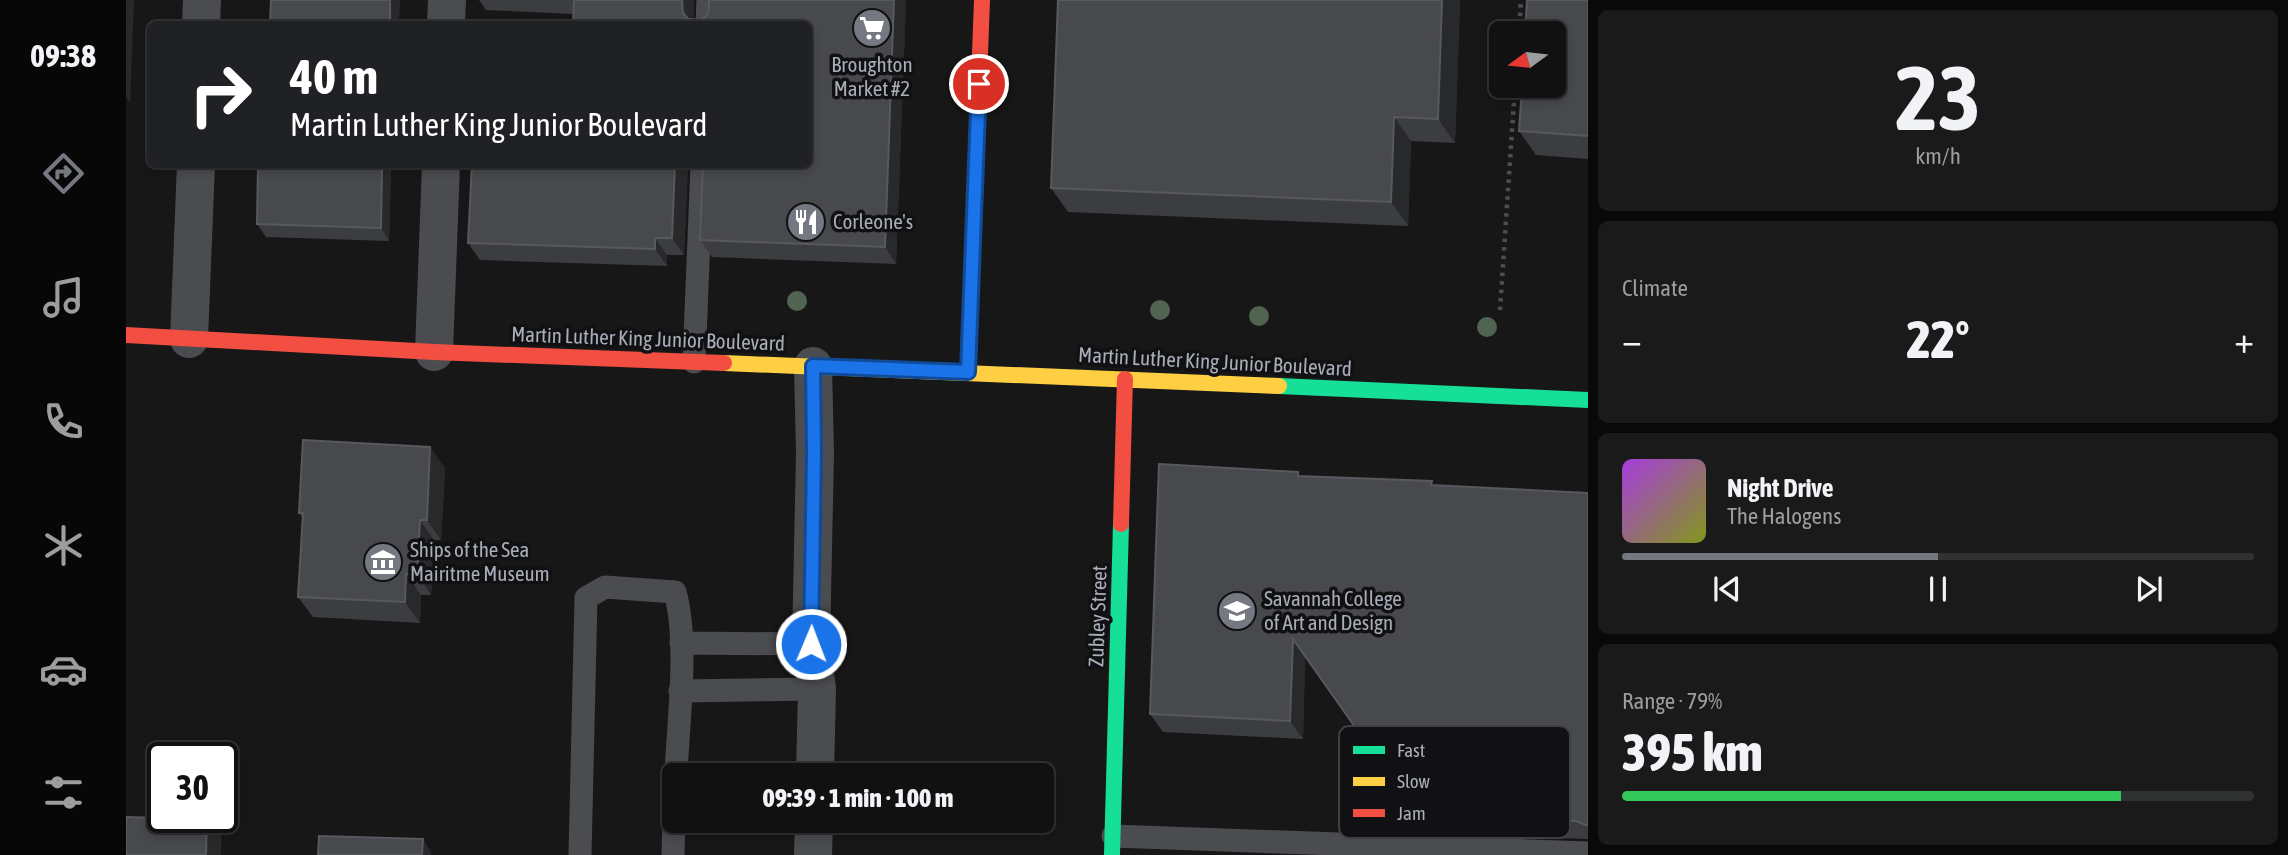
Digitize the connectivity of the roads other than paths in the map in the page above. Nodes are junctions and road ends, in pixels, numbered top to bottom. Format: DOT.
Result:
graph roads {
  1 [pos="202,0"];
  2 [pos="447,0"];
  3 [pos="708,0"];
  4 [pos="982,0"];
  5 [pos="201,21"];
  6 [pos="446,21"];
  7 [pos="707,21"];
  8 [pos="196,168"];
  9 [pos="441,168"];
  10 [pos="702,168"];
  11 [pos="126,335"];
  12 [pos="189,339"];
  13 [pos="434,352"];
  14 [pos="694,362"];
  15 [pos="813,366"];
  16 [pos="968,372"];
  17 [pos="1125,379"];
  18 [pos="1588,400"];
  19 [pos="681,643"];
  20 [pos="811,644"];
  21 [pos="817,689"];
  22 [pos="680,691"];
  23 [pos="677,763"];
  24 [pos="815,763"];
  25 [pos="674,833"];
  26 [pos="814,833"];
  27 [pos="1112,845"];
  28 [pos="1588,853"];
  29 [pos="580,855"];
  30 [pos="673,855"];
  31 [pos="813,855"];
  1 -- 5 [label="street"];
  2 -- 6 [label="street"];
  3 -- 7 [label="lane"];
  4 -- 16 [label="main road"];
  8 -- 12 [label="street"];
  9 -- 13 [label="street"];
  10 -- 14 [label="lane"];
  11 -- 12 [label="main road, Martin Luther King Junior Boulevard"];
  12 -- 13 [label="main road, Martin Luther King Junior Boulevard"];
  13 -- 14 [label="main road, Martin Luther King Junior Boulevard"];
  14 -- 15 [label="main road, Martin Luther King Junior Boulevard"];
  15 -- 16 [label="main road, Martin Luther King Junior Boulevard"];
  15 -- 20 [label="street"];
  16 -- 17 [label="main road, Martin Luther King Junior Boulevard"];
  17 -- 18 [label="main road, Martin Luther King Junior Boulevard"];
  17 -- 27 [label="main road, Zubley Street"];
  19 -- 20 [label="lane"];
  19 -- 22 [label="lane"];
  19 -- 29 [label="lane"];
  20 -- 21 [label="street"];
  21 -- 22 [label="lane"];
  21 -- 24 [label="street"];
  22 -- 23 [label="lane"];
  25 -- 30 [label="lane"];
  26 -- 31 [label="street"];
  27 -- 28 [label="lane"];
}
